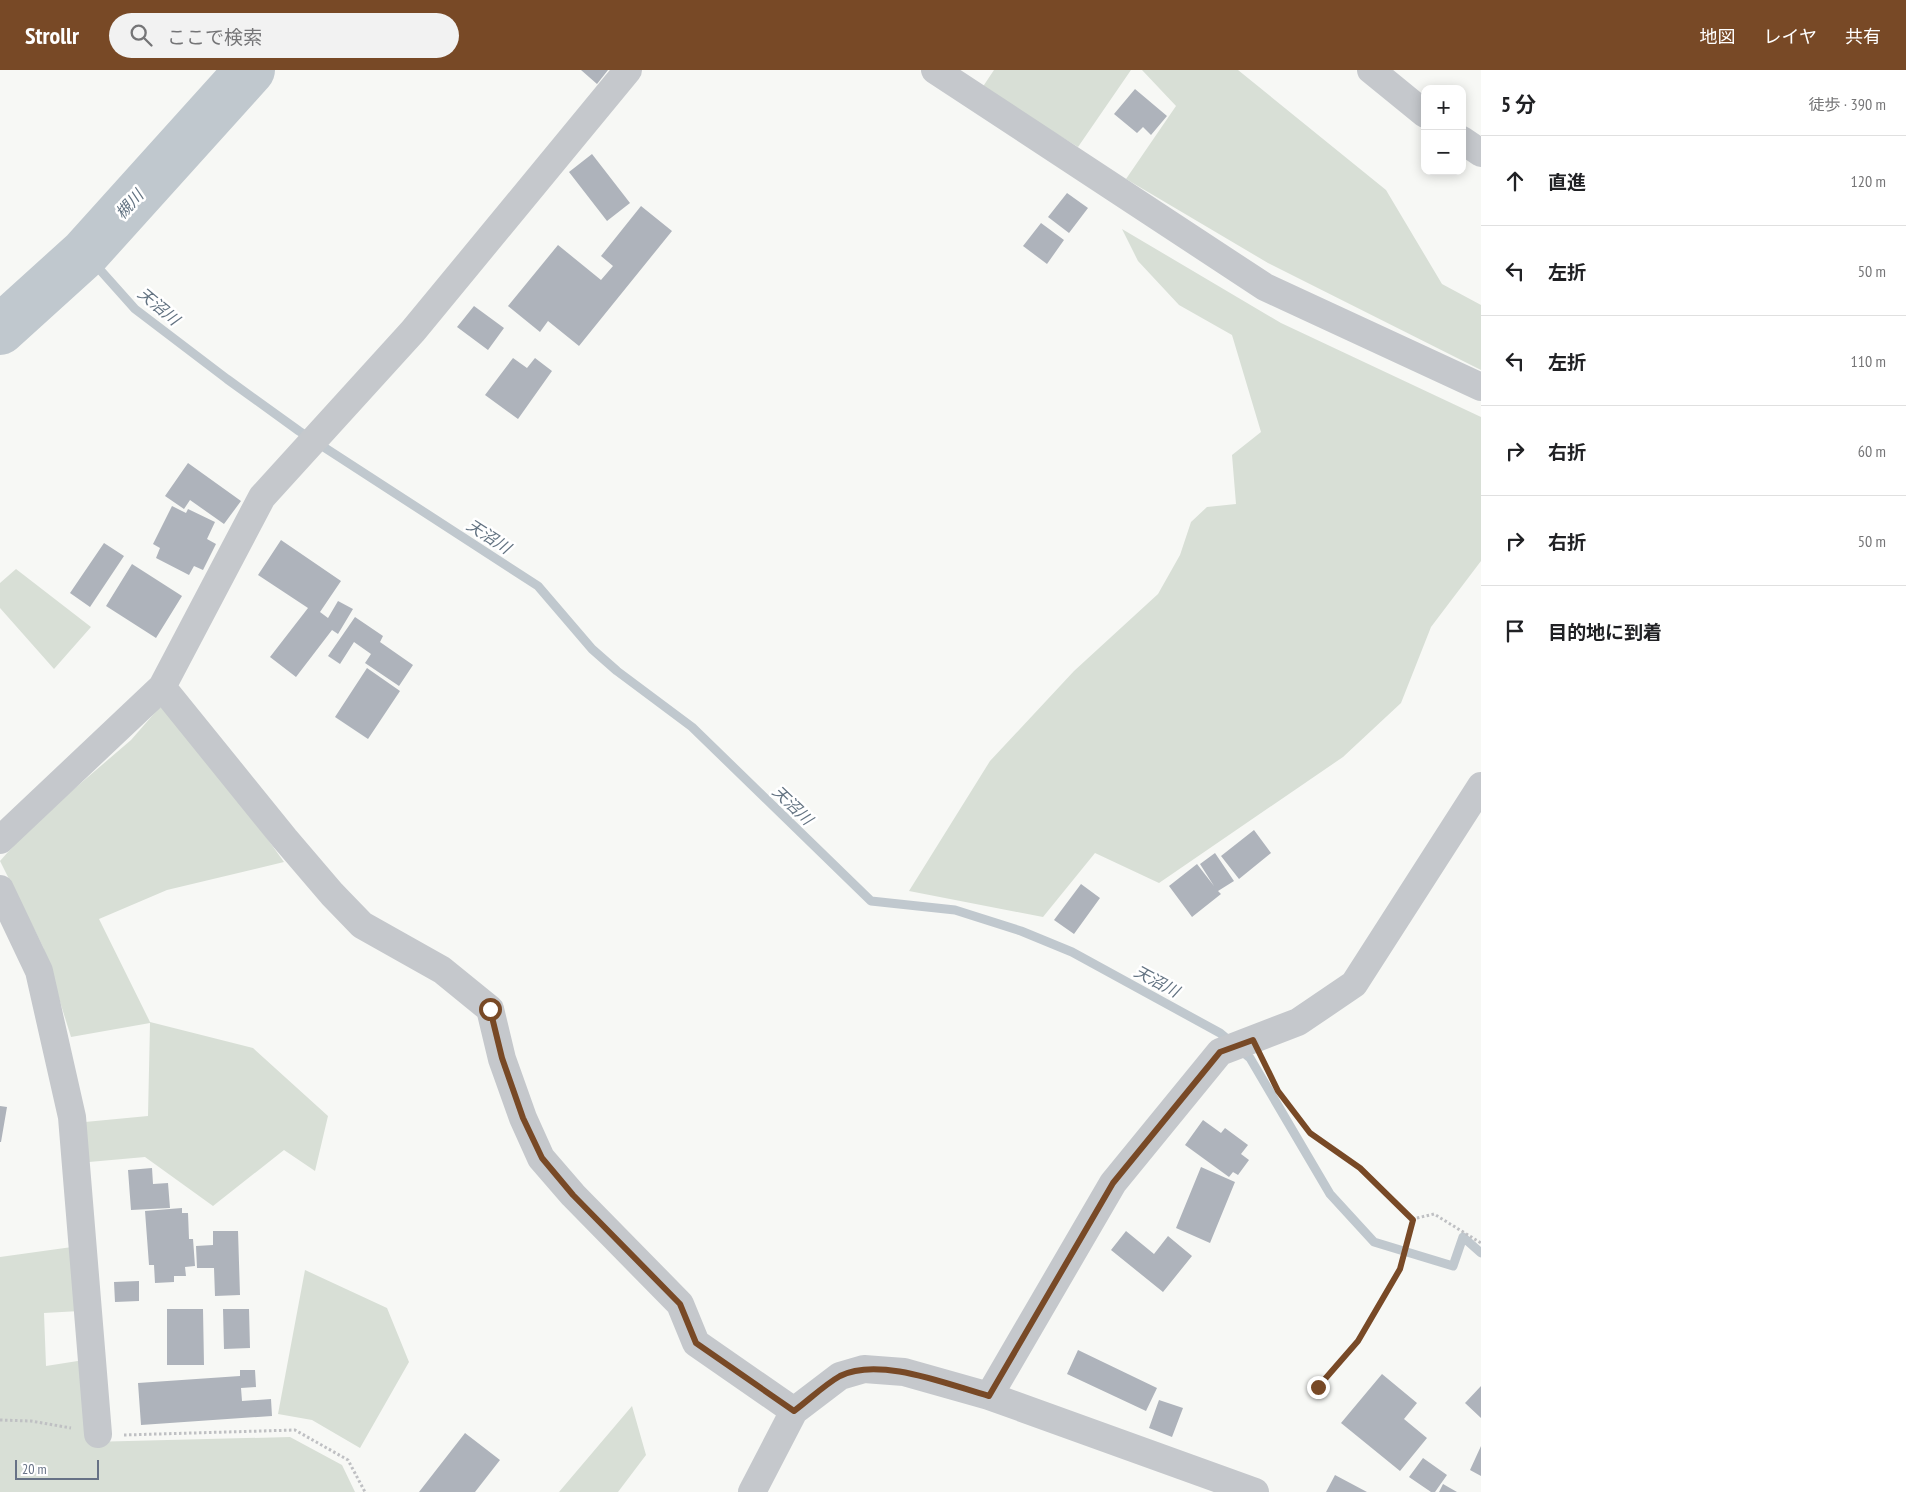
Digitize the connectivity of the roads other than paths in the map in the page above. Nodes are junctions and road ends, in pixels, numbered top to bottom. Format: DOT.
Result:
graph roads {
  1 [pos="628,70"];
  2 [pos="935,70"];
  3 [pos="1371,70"];
  4 [pos="1421,111"];
  5 [pos="1466,143"];
  6 [pos="1481,153"];
  7 [pos="1481,387"];
  8 [pos="162,686"];
  9 [pos="1481,786"];
  10 [pos="0,840"];
  11 [pos="0,889"];
  12 [pos="989,1396"];
  13 [pos="794,1411"];
  14 [pos="98,1434"];
  15 [pos="1250,1491"];
  16 [pos="752,1492"];
  1 -- 8 [label="street"];
  2 -- 7 [label="street"];
  3 -- 4 [label="street"];
  5 -- 6 [label="street"];
  8 -- 10 [label="street"];
  8 -- 13 [label="street"];
  9 -- 12 [label="street"];
  11 -- 14 [label="street"];
  12 -- 13 [label="street"];
  12 -- 15 [label="street"];
  13 -- 16 [label="street"];
}
